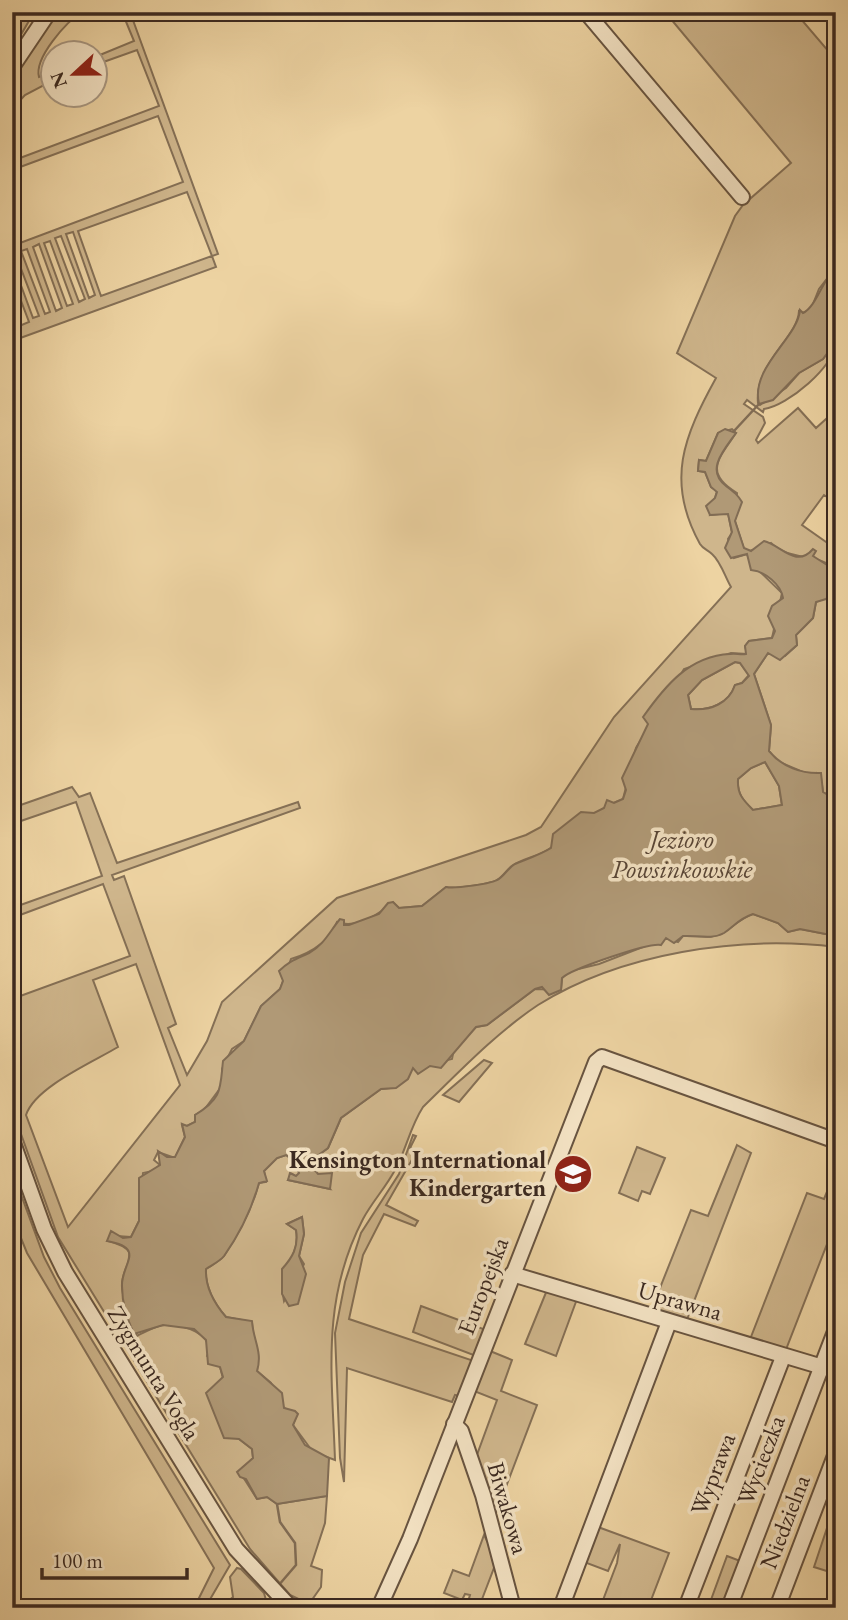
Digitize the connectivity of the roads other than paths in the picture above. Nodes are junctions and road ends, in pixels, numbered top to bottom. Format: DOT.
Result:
graph roads {
  1 [pos="49,12"];
  2 [pos="586,12"];
  3 [pos="12,67"];
  4 [pos="742,197"];
  5 [pos="12,1140"];
  6 [pos="836,1141"];
  7 [pos="512,1274"];
  8 [pos="669,1322"];
  9 [pos="836,1329"];
  10 [pos="783,1357"];
  11 [pos="821,1367"];
  12 [pos="836,1371"];
  13 [pos="454,1424"];
  14 [pos="836,1453"];
  15 [pos="290,1607"];
  16 [pos="379,1608"];
  17 [pos="513,1608"];
  18 [pos="561,1608"];
  19 [pos="686,1608"];
  20 [pos="729,1608"];
  21 [pos="776,1608"];
  1 -- 3 [label="street"];
  2 -- 4 [label="street"];
  5 -- 15 [label="street, Zygmunta Vogla"];
  6 -- 7 [label="street, Europejska"];
  7 -- 8 [label="street, Uprawna"];
  7 -- 13 [label="street, Europejska"];
  8 -- 10 [label="street, Uprawna"];
  8 -- 18 [label="street"];
  9 -- 11 [label="street, Wycieczka"];
  10 -- 11 [label="street, Uprawna"];
  10 -- 19 [label="street, Wyprawa"];
  11 -- 12 [label="street, Uprawna"];
  11 -- 20 [label="street, Wycieczka"];
  13 -- 16 [label="street, Europejska"];
  13 -- 17 [label="street, Biwakowa"];
  14 -- 21 [label="street, Niedzielna"];
}
